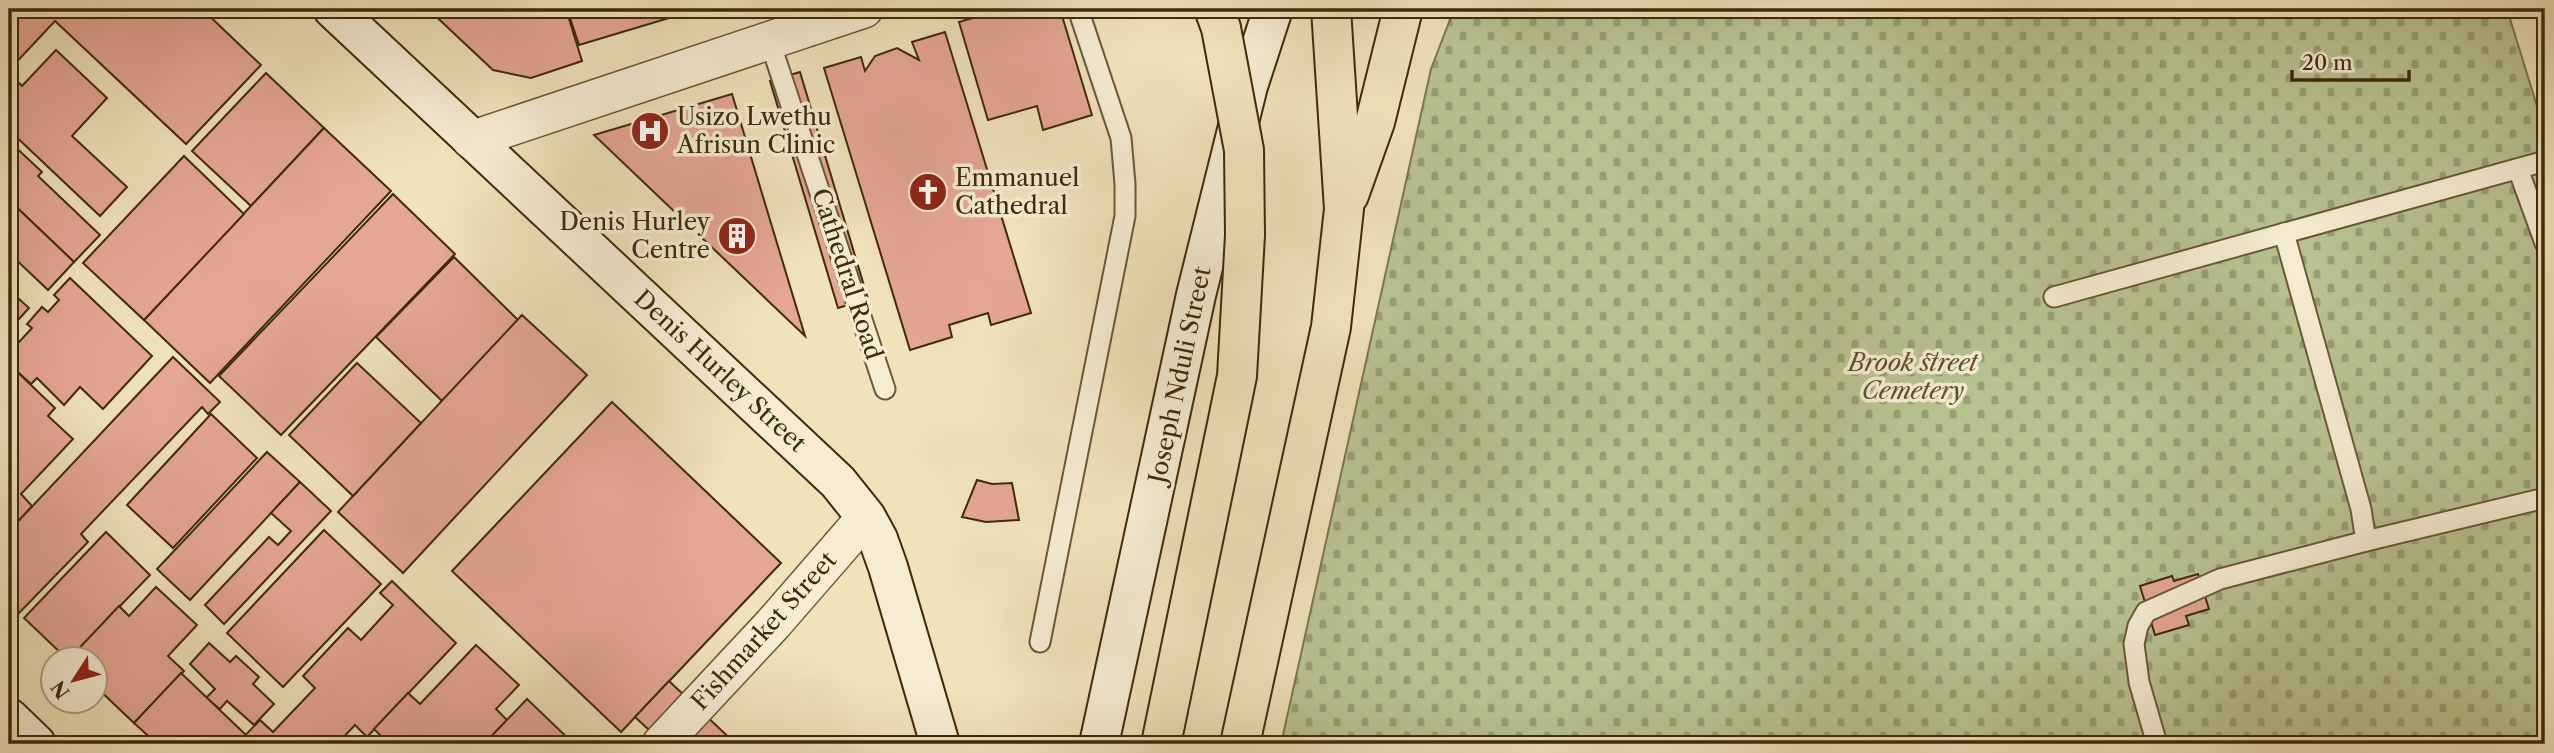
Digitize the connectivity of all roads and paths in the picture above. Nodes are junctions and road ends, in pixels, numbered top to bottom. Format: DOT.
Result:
graph roads {
  1 [pos="333,9"];
  2 [pos="1078,9"];
  3 [pos="1214,9"];
  4 [pos="1273,9"];
  5 [pos="1331,9"];
  6 [pos="1403,9"];
  7 [pos="851,11"];
  8 [pos="769,39"];
  9 [pos="471,140"];
  10 [pos="2545,161"];
  11 [pos="2518,169"];
  12 [pos="1343,209"];
  13 [pos="2284,233"];
  14 [pos="2545,243"];
  15 [pos="2054,297"];
  16 [pos="885,389"];
  17 [pos="2545,498"];
  18 [pos="866,517"];
  19 [pos="2366,541"];
  20 [pos="1040,642"];
  21 [pos="9,718"];
  22 [pos="36,744"];
  23 [pos="661,744"];
  24 [pos="940,744"];
  25 [pos="1099,744"];
  26 [pos="1161,744"];
  27 [pos="1240,744"];
  28 [pos="2157,744"];
  1 -- 9 [label="street, Denis Hurley Street"];
  2 -- 20 [label="lane"];
  3 -- 26 [label="highway, bridge"];
  4 -- 25 [label="street, Joseph Nduli Street"];
  5 -- 12 [label="highway"];
  6 -- 12 [label="highway"];
  7 -- 8 [label="street"];
  8 -- 9 [label="street"];
  8 -- 16 [label="lane, Cathedral Road"];
  9 -- 18 [label="street, Denis Hurley Street"];
  10 -- 11 [label="lane"];
  11 -- 13 [label="lane"];
  11 -- 14 [label="lane"];
  12 -- 27 [label="highway"];
  13 -- 15 [label="lane"];
  13 -- 19 [label="lane"];
  17 -- 19 [label="lane"];
  18 -- 23 [label="street, Fishmarket Street"];
  18 -- 24 [label="street, Denis Hurley Street"];
  19 -- 28 [label="lane"];
  21 -- 22 [label="street"];
}
